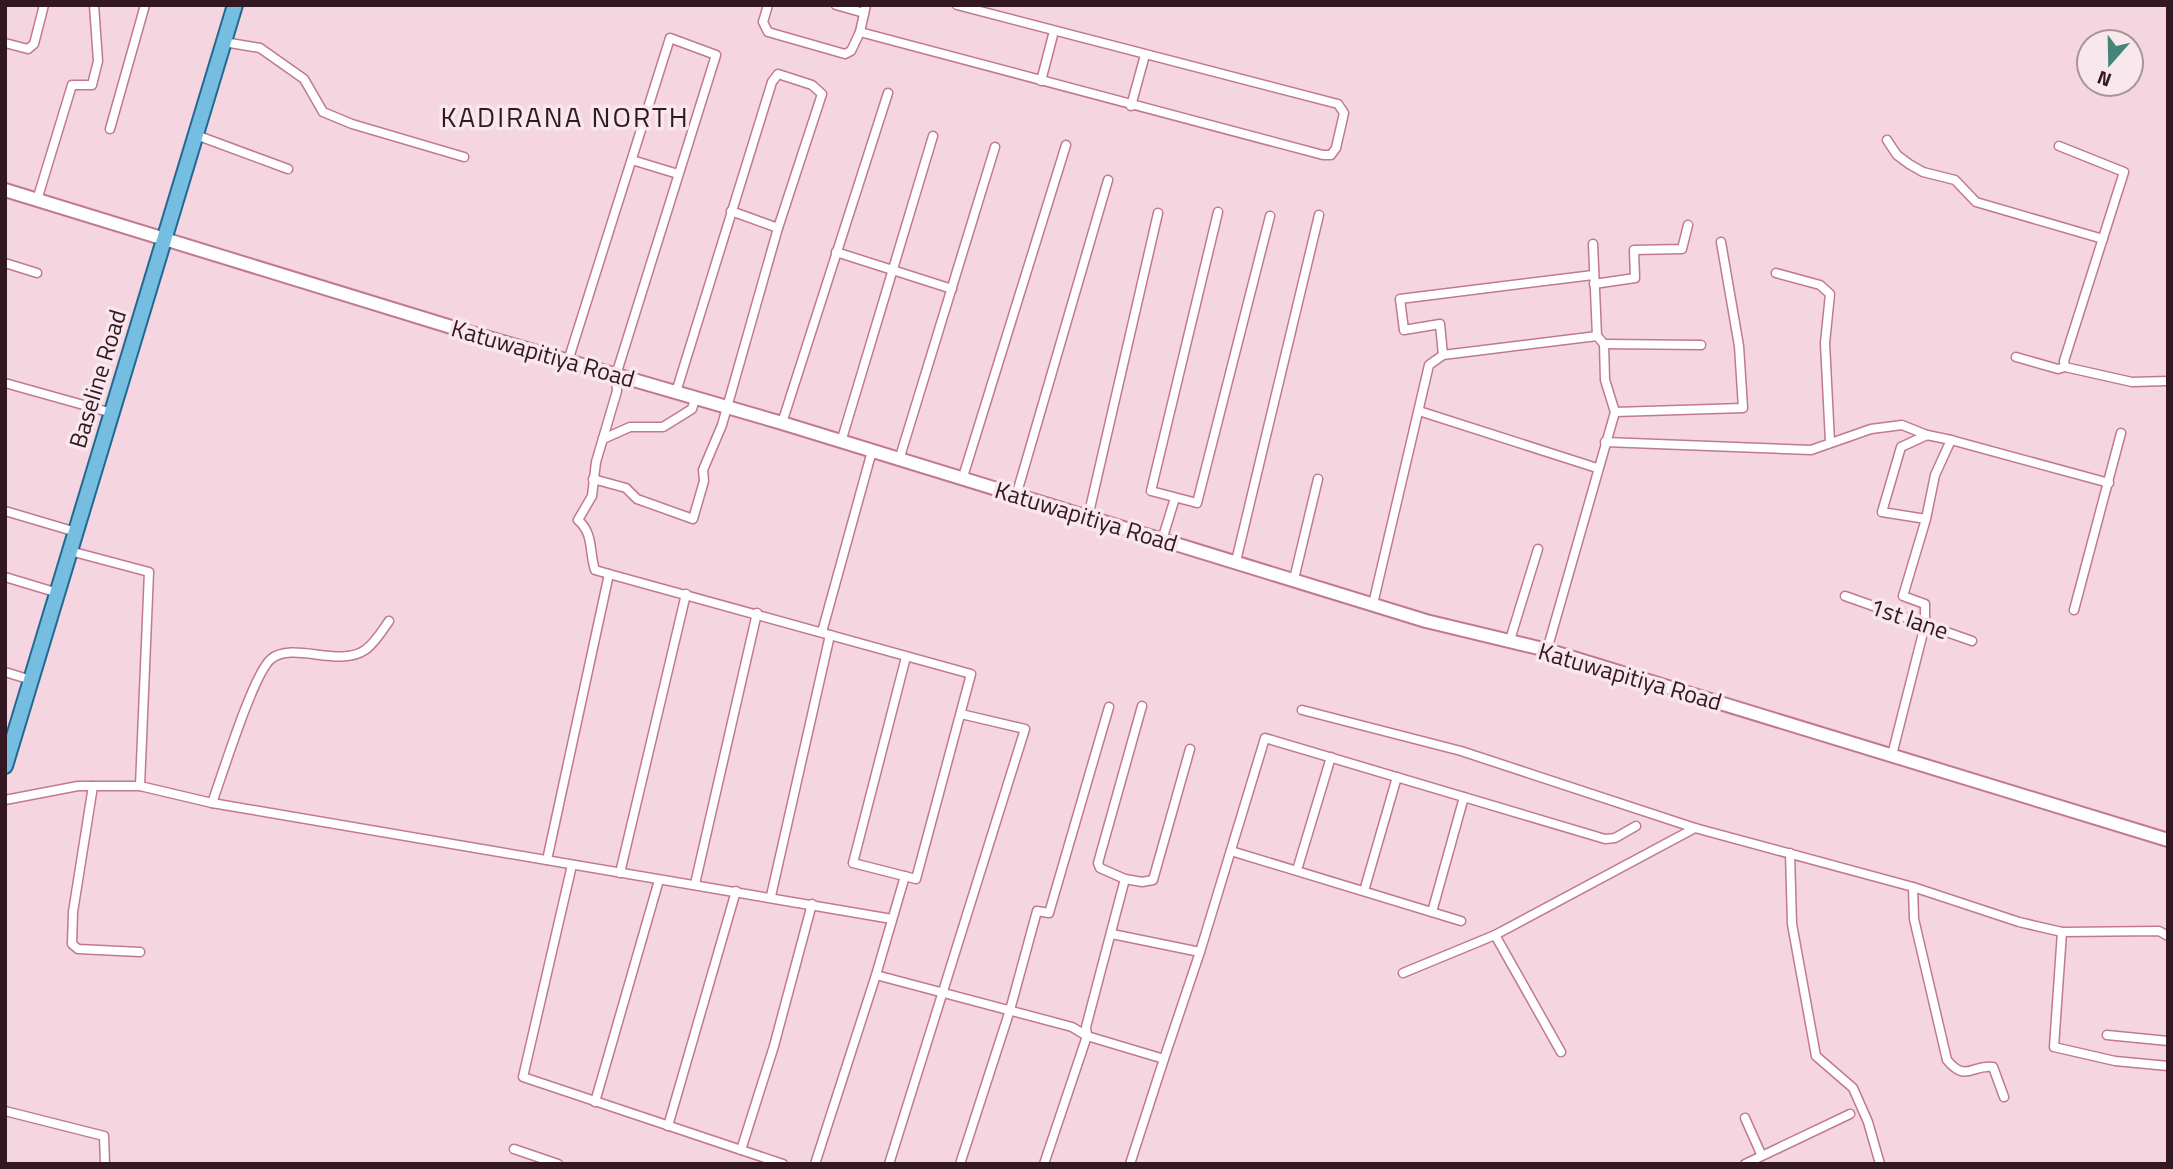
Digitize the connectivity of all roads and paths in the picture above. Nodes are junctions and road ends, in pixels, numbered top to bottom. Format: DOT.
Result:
graph roads {
  1 [pos="44,5"];
  2 [pos="94,5"];
  3 [pos="145,5"];
  4 [pos="235,5"];
  5 [pos="768,5"];
  6 [pos="836,5"];
  7 [pos="957,5"];
  8 [pos="865,9"];
  9 [pos="1054,31"];
  10 [pos="859,32"];
  11 [pos="224,42"];
  12 [pos="5,43"];
  13 [pos="1145,55"];
  14 [pos="1041,81"];
  15 [pos="888,93"];
  16 [pos="1130,106"];
  17 [pos="110,129"];
  18 [pos="196,135"];
  19 [pos="933,136"];
  20 [pos="1887,140"];
  21 [pos="1066,145"];
  22 [pos="2059,146"];
  23 [pos="995,147"];
  24 [pos="464,157"];
  25 [pos="632,160"];
  26 [pos="288,169"];
  27 [pos="678,174"];
  28 [pos="1108,180"];
  29 [pos="5,190"];
  30 [pos="37,200"];
  31 [pos="731,211"];
  32 [pos="1218,212"];
  33 [pos="1158,213"];
  34 [pos="1319,215"];
  35 [pos="1270,216"];
  36 [pos="1688,225"];
  37 [pos="778,228"];
  38 [pos="164,239"];
  39 [pos="2103,239"];
  40 [pos="1721,242"];
  41 [pos="1593,243"];
  42 [pos="836,253"];
  43 [pos="5,263"];
  44 [pos="895,271"];
  45 [pos="37,273"];
  46 [pos="1776,273"];
  47 [pos="1593,279"];
  48 [pos="952,289"];
  49 [pos="1597,336"];
  50 [pos="1604,344"];
  51 [pos="1701,345"];
  52 [pos="1443,355"];
  53 [pos="2016,357"];
  54 [pos="568,361"];
  55 [pos="2066,367"];
  56 [pos="616,375"];
  57 [pos="2168,381"];
  58 [pos="5,383"];
  59 [pos="676,392"];
  60 [pos="695,398"];
  61 [pos="727,408"];
  62 [pos="1419,411"];
  63 [pos="1615,412"];
  64 [pos="112,413"];
  65 [pos="782,423"];
  66 [pos="2121,433"];
  67 [pos="1927,435"];
  68 [pos="603,439"];
  69 [pos="1951,440"];
  70 [pos="841,442"];
  71 [pos="1605,442"];
  72 [pos="1830,442"];
  73 [pos="872,451"];
  74 [pos="899,460"];
  75 [pos="1597,468"];
  76 [pos="593,479"];
  77 [pos="962,480"];
  78 [pos="1318,480"];
  79 [pos="2109,483"];
  80 [pos="1016,496"];
  81 [pos="1175,498"];
  82 [pos="5,511"];
  83 [pos="1088,517"];
  84 [pos="1926,519"];
  85 [pos="76,532"];
  86 [pos="1162,540"];
  87 [pos="1538,549"];
  88 [pos="70,551"];
  89 [pos="1236,561"];
  90 [pos="609,574"];
  91 [pos="5,577"];
  92 [pos="1294,579"];
  93 [pos="58,593"];
  94 [pos="686,594"];
  95 [pos="1845,596"];
  96 [pos="1373,604"];
  97 [pos="2074,610"];
  98 [pos="757,613"];
  99 [pos="389,621"];
  100 [pos="1925,625"];
  101 [pos="826,633"];
  102 [pos="1972,641"];
  103 [pos="1509,643"];
  104 [pos="1547,650"];
  105 [pos="906,657"];
  106 [pos="5,671"];
  107 [pos="31,680"];
  108 [pos="1142,706"];
  109 [pos="1109,707"];
  110 [pos="1301,710"];
  111 [pos="961,714"];
  112 [pos="1190,749"];
  113 [pos="1892,755"];
  114 [pos="1331,757"];
  115 [pos="5,766"];
  116 [pos="1397,777"];
  117 [pos="93,786"];
  118 [pos="140,786"];
  119 [pos="1464,797"];
  120 [pos="5,800"];
  121 [pos="212,803"];
  122 [pos="1636,826"];
  123 [pos="1695,828"];
  124 [pos="2168,840"];
  125 [pos="1231,851"];
  126 [pos="1790,853"];
  127 [pos="547,860"];
  128 [pos="572,865"];
  129 [pos="1297,870"];
  130 [pos="620,873"];
  131 [pos="905,876"];
  132 [pos="1125,879"];
  133 [pos="659,880"];
  134 [pos="695,884"];
  135 [pos="1913,887"];
  136 [pos="736,891"];
  137 [pos="1364,891"];
  138 [pos="771,896"];
  139 [pos="812,904"];
  140 [pos="1432,912"];
  141 [pos="892,919"];
  142 [pos="1461,921"];
  143 [pos="2062,932"];
  144 [pos="1112,934"];
  145 [pos="1495,935"];
  146 [pos="2168,936"];
  147 [pos="140,952"];
  148 [pos="1200,952"];
  149 [pos="1403,973"];
  150 [pos="876,975"];
  151 [pos="942,992"];
  152 [pos="1010,1010"];
  153 [pos="2107,1035"];
  154 [pos="1087,1036"];
  155 [pos="2168,1041"];
  156 [pos="1561,1052"];
  157 [pos="1164,1059"];
  158 [pos="2168,1066"];
  159 [pos="2004,1097"];
  160 [pos="595,1102"];
  161 [pos="5,1111"];
  162 [pos="1850,1114"];
  163 [pos="1745,1118"];
  164 [pos="668,1126"];
  165 [pos="514,1149"];
  166 [pos="741,1150"];
  167 [pos="1761,1154"];
  168 [pos="105,1164"];
  169 [pos="558,1164"];
  170 [pos="783,1164"];
  171 [pos="815,1164"];
  172 [pos="889,1164"];
  173 [pos="960,1164"];
  174 [pos="1044,1164"];
  175 [pos="1130,1164"];
  176 [pos="1745,1164"];
  177 [pos="1880,1164"];
  1 -- 12 [label="street"];
  2 -- 30 [label="street"];
  3 -- 17 [label="street"];
  4 -- 11 [label="main road, Baseline Road"];
  5 -- 10 [label="street"];
  6 -- 8 [label="street"];
  7 -- 9 [label="street"];
  8 -- 10 [label="street"];
  9 -- 13 [label="street"];
  9 -- 14 [label="street"];
  10 -- 14 [label="street"];
  11 -- 18 [label="main road, Baseline Road"];
  11 -- 24 [label="street"];
  13 -- 16 [label="street"];
  13 -- 16 [label="street"];
  14 -- 16 [label="street"];
  15 -- 42 [label="street"];
  18 -- 26 [label="street"];
  18 -- 38 [label="main road, Baseline Road"];
  19 -- 44 [label="street"];
  20 -- 39 [label="street"];
  21 -- 77 [label="street"];
  22 -- 39 [label="street"];
  23 -- 48 [label="street"];
  25 -- 27 [label="street"];
  25 -- 27 [label="street"];
  25 -- 54 [label="street"];
  27 -- 56 [label="street"];
  28 -- 80 [label="street"];
  29 -- 30 [label="street, Katuwapitiya Road"];
  30 -- 38 [label="street, Katuwapitiya Road"];
  31 -- 37 [label="street"];
  31 -- 37 [label="street"];
  31 -- 59 [label="street"];
  32 -- 81 [label="street"];
  33 -- 83 [label="street"];
  34 -- 89 [label="street"];
  35 -- 81 [label="street"];
  36 -- 47 [label="street"];
  37 -- 61 [label="street"];
  38 -- 54 [label="street, Katuwapitiya Road"];
  38 -- 64 [label="main road, Baseline Road"];
  39 -- 55 [label="street"];
  40 -- 63 [label="street"];
  41 -- 47 [label="street"];
  42 -- 44 [label="street"];
  42 -- 65 [label="street"];
  43 -- 45 [label="street"];
  44 -- 48 [label="street"];
  44 -- 70 [label="street"];
  46 -- 72 [label="street"];
  47 -- 49 [label="street"];
  47 -- 52 [label="street"];
  48 -- 74 [label="street"];
  49 -- 50 [label="street"];
  49 -- 52 [label="street"];
  50 -- 51 [label="street"];
  50 -- 63 [label="street"];
  52 -- 62 [label="street"];
  53 -- 55 [label="street"];
  54 -- 56 [label="street, Katuwapitiya Road"];
  55 -- 57 [label="street"];
  56 -- 59 [label="street, Katuwapitiya Road"];
  56 -- 68 [label="street"];
  58 -- 64 [label="street"];
  59 -- 60 [label="street, Katuwapitiya Road"];
  60 -- 61 [label="street, Katuwapitiya Road"];
  60 -- 68 [label="street"];
  61 -- 65 [label="street, Katuwapitiya Road"];
  61 -- 76 [label="street"];
  62 -- 75 [label="street"];
  62 -- 96 [label="street"];
  63 -- 71 [label="street"];
  64 -- 85 [label="main road, Baseline Road"];
  65 -- 70 [label="street, Katuwapitiya Road"];
  66 -- 79 [label="street"];
  67 -- 69 [label="street"];
  67 -- 72 [label="street"];
  67 -- 84 [label="street"];
  68 -- 76 [label="street"];
  69 -- 79 [label="street"];
  69 -- 84 [label="street"];
  70 -- 73 [label="street, Katuwapitiya Road"];
  71 -- 72 [label="street"];
  71 -- 75 [label="street"];
  73 -- 74 [label="street, Katuwapitiya Road"];
  73 -- 101 [label="street"];
  74 -- 77 [label="street, Katuwapitiya Road"];
  75 -- 104 [label="street"];
  76 -- 90 [label="street"];
  77 -- 80 [label="street, Katuwapitiya Road"];
  78 -- 92 [label="street"];
  79 -- 97 [label="street"];
  80 -- 83 [label="street, Katuwapitiya Road"];
  81 -- 86 [label="street"];
  82 -- 85 [label="street"];
  83 -- 86 [label="street, Katuwapitiya Road"];
  84 -- 100 [label="street"];
  85 -- 88 [label="main road, Baseline Road"];
  86 -- 89 [label="street, Katuwapitiya Road"];
  87 -- 103 [label="street"];
  88 -- 93 [label="main road, Baseline Road"];
  88 -- 118 [label="street"];
  89 -- 92 [label="street, Katuwapitiya Road"];
  90 -- 94 [label="street"];
  90 -- 127 [label="street"];
  91 -- 93 [label="street"];
  92 -- 96 [label="street, Katuwapitiya Road"];
  93 -- 107 [label="main road, Baseline Road"];
  94 -- 98 [label="street"];
  94 -- 130 [label="street"];
  95 -- 100 [label="street, 1st lane"];
  96 -- 103 [label="street, Katuwapitiya Road"];
  98 -- 101 [label="street"];
  98 -- 134 [label="street"];
  99 -- 121 [label="street"];
  100 -- 102 [label="street, 1st lane"];
  100 -- 113 [label="street"];
  101 -- 105 [label="street"];
  101 -- 138 [label="street"];
  103 -- 104 [label="street, Katuwapitiya Road"];
  104 -- 113 [label="street, Katuwapitiya Road"];
  105 -- 111 [label="street"];
  105 -- 131 [label="street"];
  106 -- 107 [label="street"];
  107 -- 115 [label="main road, Baseline Road"];
  108 -- 132 [label="street"];
  109 -- 152 [label="street"];
  110 -- 123 [label="street"];
  111 -- 131 [label="street"];
  111 -- 151 [label="street"];
  112 -- 132 [label="street"];
  113 -- 124 [label="street, Katuwapitiya Road"];
  114 -- 116 [label="street"];
  114 -- 125 [label="street"];
  114 -- 129 [label="street"];
  116 -- 119 [label="street"];
  116 -- 137 [label="street"];
  117 -- 118 [label="street"];
  117 -- 120 [label="street"];
  117 -- 147 [label="street"];
  118 -- 121 [label="street"];
  119 -- 122 [label="street"];
  119 -- 140 [label="street"];
  121 -- 127 [label="street"];
  123 -- 126 [label="street"];
  123 -- 145 [label="street"];
  125 -- 129 [label="street"];
  125 -- 148 [label="street"];
  126 -- 135 [label="street"];
  126 -- 177 [label="street"];
  127 -- 128 [label="street"];
  128 -- 130 [label="street"];
  128 -- 160 [label="street"];
  129 -- 137 [label="street"];
  130 -- 133 [label="street"];
  131 -- 141 [label="street"];
  132 -- 144 [label="street"];
  133 -- 134 [label="street"];
  133 -- 160 [label="street"];
  134 -- 136 [label="street"];
  135 -- 143 [label="street"];
  135 -- 159 [label="street"];
  136 -- 138 [label="street"];
  136 -- 164 [label="street"];
  137 -- 140 [label="street"];
  138 -- 139 [label="street"];
  139 -- 141 [label="street"];
  139 -- 166 [label="street"];
  140 -- 142 [label="street"];
  141 -- 150 [label="street"];
  143 -- 146 [label="street"];
  143 -- 158 [label="street"];
  144 -- 148 [label="street"];
  144 -- 154 [label="street"];
  145 -- 149 [label="street"];
  145 -- 156 [label="street"];
  148 -- 157 [label="street"];
  150 -- 151 [label="street"];
  150 -- 171 [label="street"];
  151 -- 152 [label="street"];
  151 -- 172 [label="street"];
  152 -- 154 [label="street"];
  152 -- 173 [label="street"];
  153 -- 155 [label="street"];
  154 -- 157 [label="street"];
  154 -- 174 [label="street"];
  157 -- 175 [label="street"];
  160 -- 164 [label="street"];
  161 -- 168 [label="street"];
  162 -- 167 [label="street"];
  163 -- 167 [label="street"];
  164 -- 166 [label="street"];
  165 -- 169 [label="street"];
  166 -- 170 [label="street"];
  167 -- 176 [label="street"];
}
